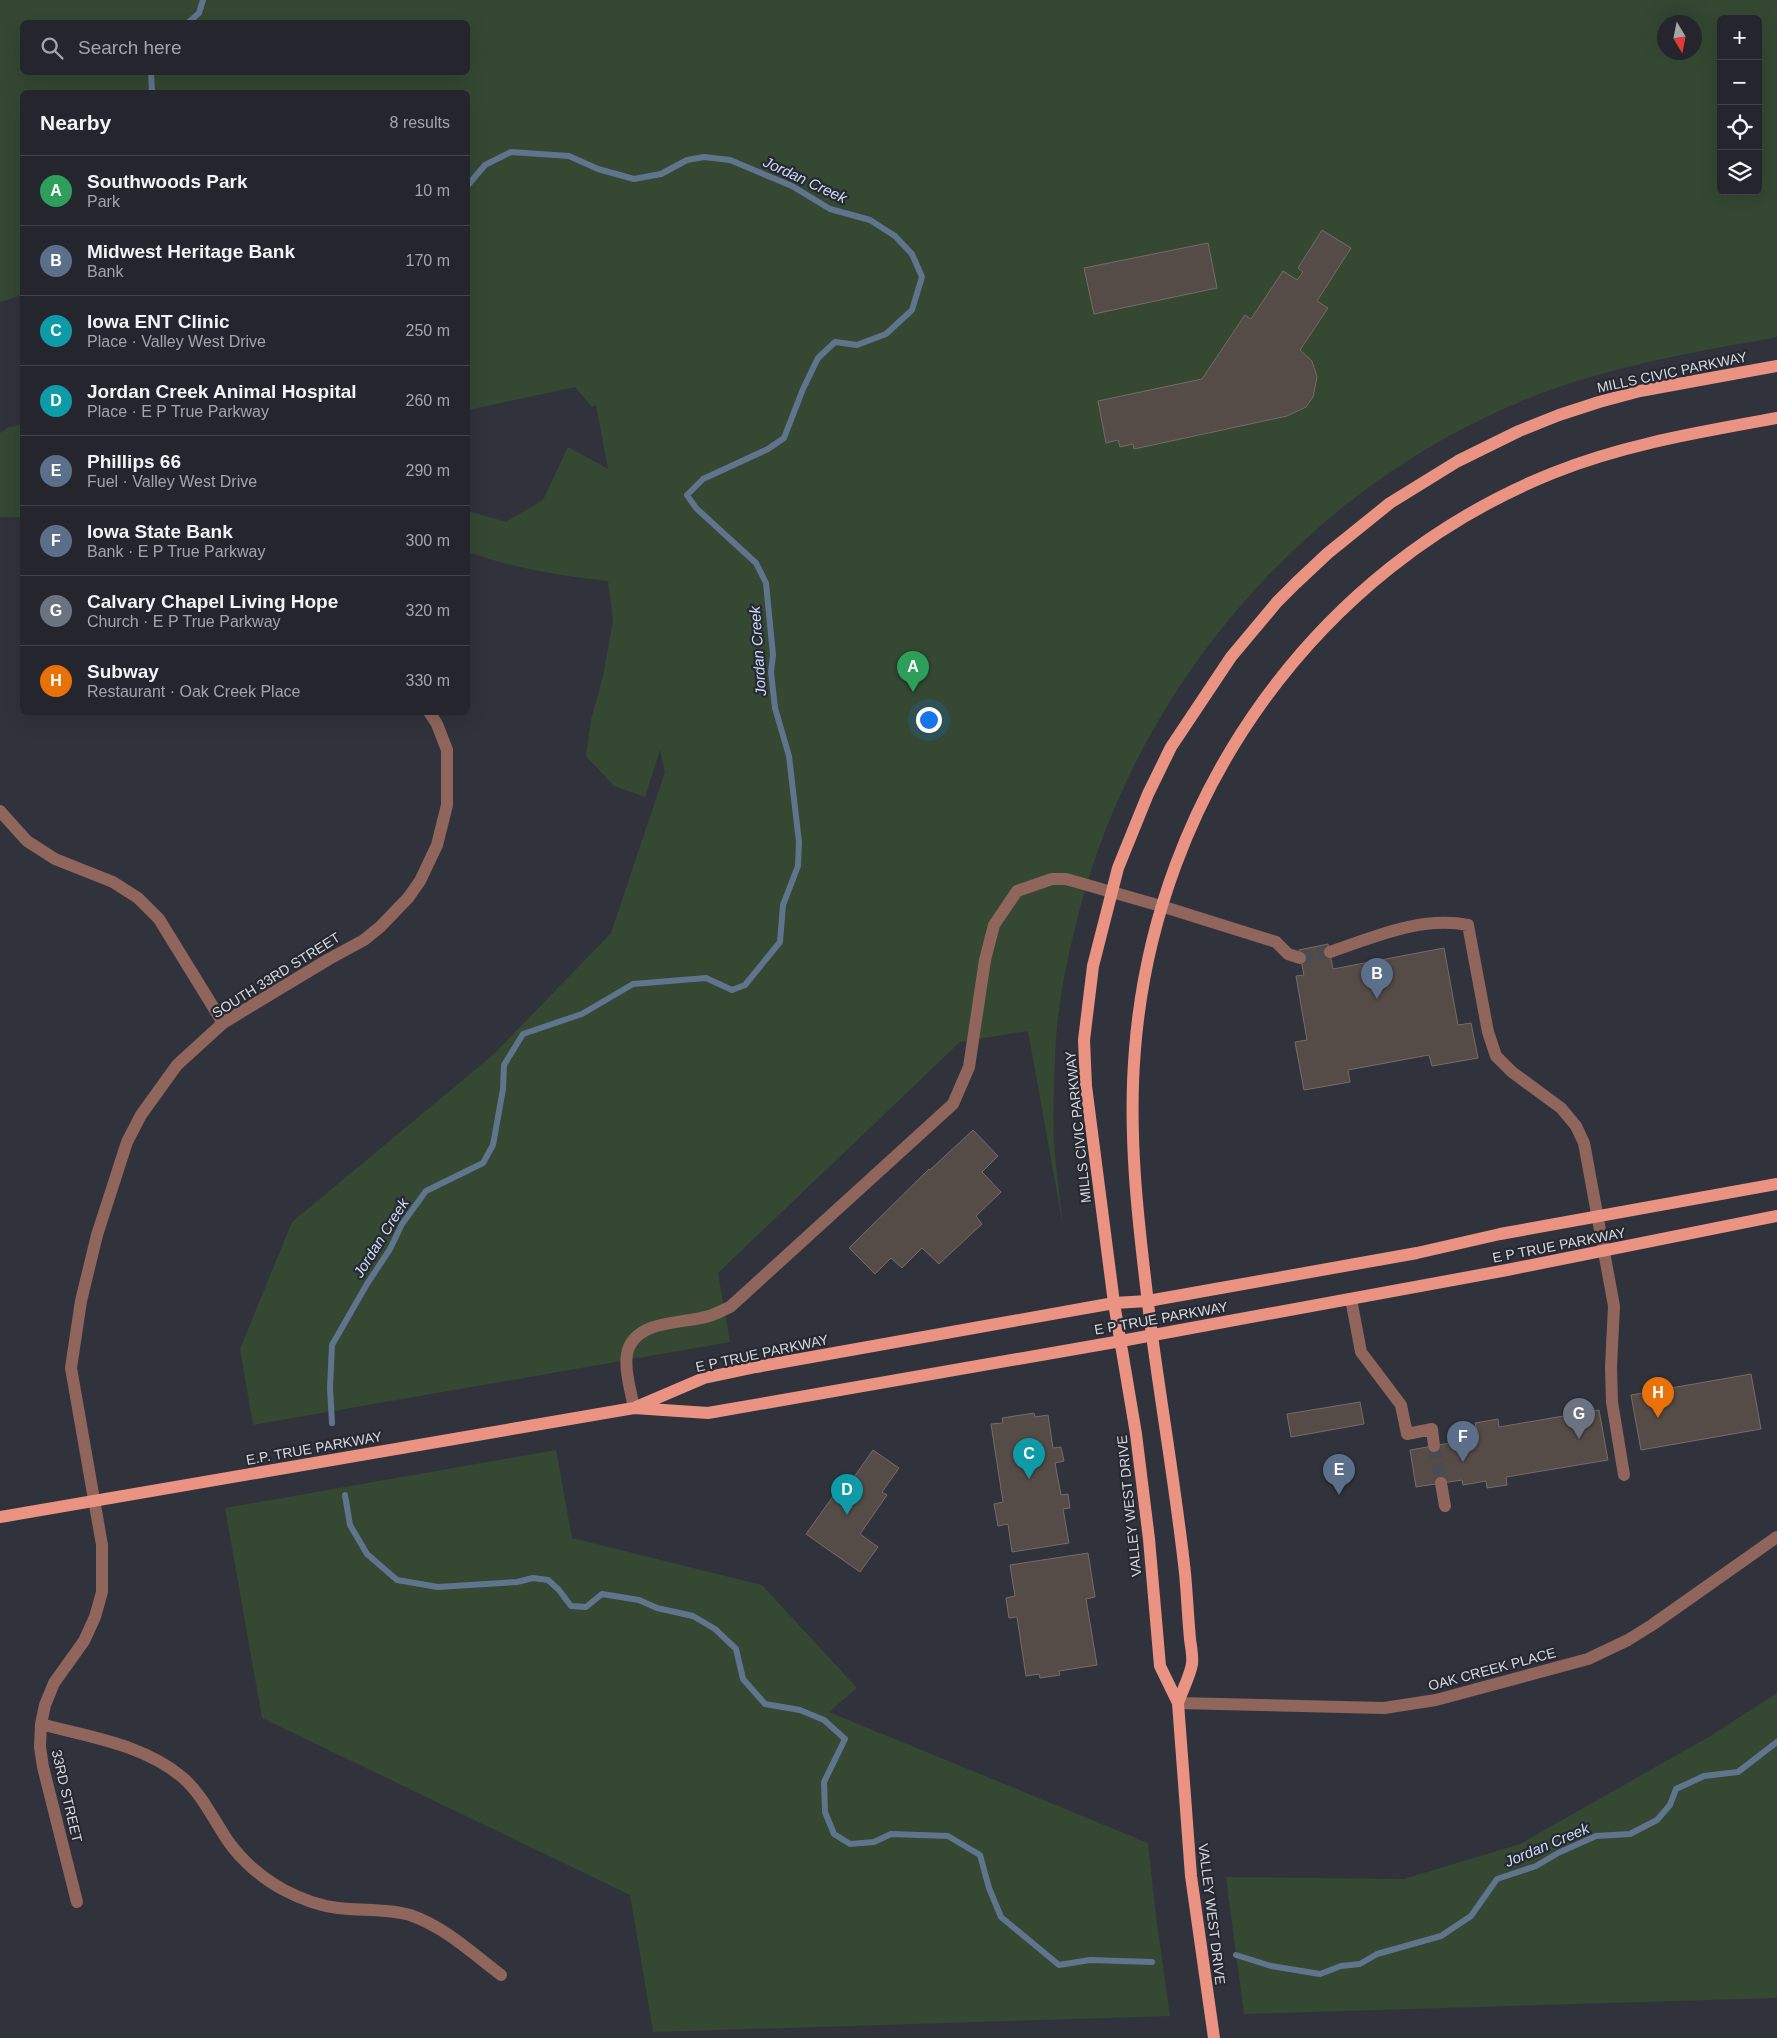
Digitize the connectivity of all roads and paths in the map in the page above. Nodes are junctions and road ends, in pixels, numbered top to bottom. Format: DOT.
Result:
graph roads {
  1 [pos="1777,366"];
  2 [pos="1777,418"];
  3 [pos="431,715"];
  4 [pos="0,811"];
  5 [pos="1111,893"];
  6 [pos="1161,906"];
  7 [pos="1330,952"];
  8 [pos="1300,958"];
  9 [pos="223,1023"];
  10 [pos="1777,1184"];
  11 [pos="1598,1215"];
  12 [pos="1777,1216"];
  13 [pos="1604,1252"];
  14 [pos="1350,1299"];
  15 [pos="1148,1301"];
  16 [pos="1114,1304"];
  17 [pos="1152,1334"];
  18 [pos="1121,1341"];
  19 [pos="634,1408"];
  20 [pos="1434,1446"];
  21 [pos="1624,1475"];
  22 [pos="1441,1483"];
  23 [pos="95,1502"];
  24 [pos="1445,1506"];
  25 [pos="0,1517"];
  26 [pos="1777,1537"];
  27 [pos="1178,1703"];
  28 [pos="41,1724"];
  29 [pos="77,1902"];
  30 [pos="501,1975"];
  31 [pos="1214,2038"];
  1 -- 5 [label="main road, MILLS CIVIC PARKWAY"];
  2 -- 6 [label="main road"];
  3 -- 9 [label="street, SOUTH 33RD STREET"];
  4 -- 9 [label="street"];
  5 -- 6 [label="street"];
  5 -- 16 [label="main road, MILLS CIVIC PARKWAY"];
  5 -- 19 [label="street"];
  6 -- 8 [label="street"];
  6 -- 15 [label="main road"];
  7 -- 11 [label="street"];
  9 -- 23 [label="street, SOUTH 33RD STREET"];
  10 -- 11 [label="main road, E P TRUE PARKWAY"];
  11 -- 13 [label="street"];
  11 -- 15 [label="main road, E P TRUE PARKWAY"];
  12 -- 13 [label="main road, E P TRUE PARKWAY"];
  13 -- 14 [label="main road, E P TRUE PARKWAY"];
  13 -- 21 [label="street"];
  14 -- 17 [label="main road, E P TRUE PARKWAY"];
  14 -- 20 [label="street"];
  15 -- 16 [label="main road, E P TRUE PARKWAY"];
  15 -- 17 [label="main road, VALLEY WEST DRIVE"];
  16 -- 18 [label="main road, VALLEY WEST DRIVE"];
  16 -- 19 [label="main road, E P TRUE PARKWAY"];
  17 -- 18 [label="main road, E P TRUE PARKWAY"];
  17 -- 27 [label="main road, VALLEY WEST DRIVE"];
  18 -- 19 [label="main road, E P TRUE PARKWAY"];
  18 -- 27 [label="main road, VALLEY WEST DRIVE"];
  19 -- 23 [label="main road, E.P. TRUE PARKWAY"];
  22 -- 24 [label="street"];
  23 -- 25 [label="main road, E.P. TRUE PARKWAY"];
  23 -- 28 [label="street, 33RD STREET"];
  26 -- 27 [label="street, OAK CREEK PLACE"];
  27 -- 31 [label="main road, VALLEY WEST DRIVE"];
  28 -- 29 [label="street, 33RD STREET"];
  28 -- 30 [label="street"];
}
